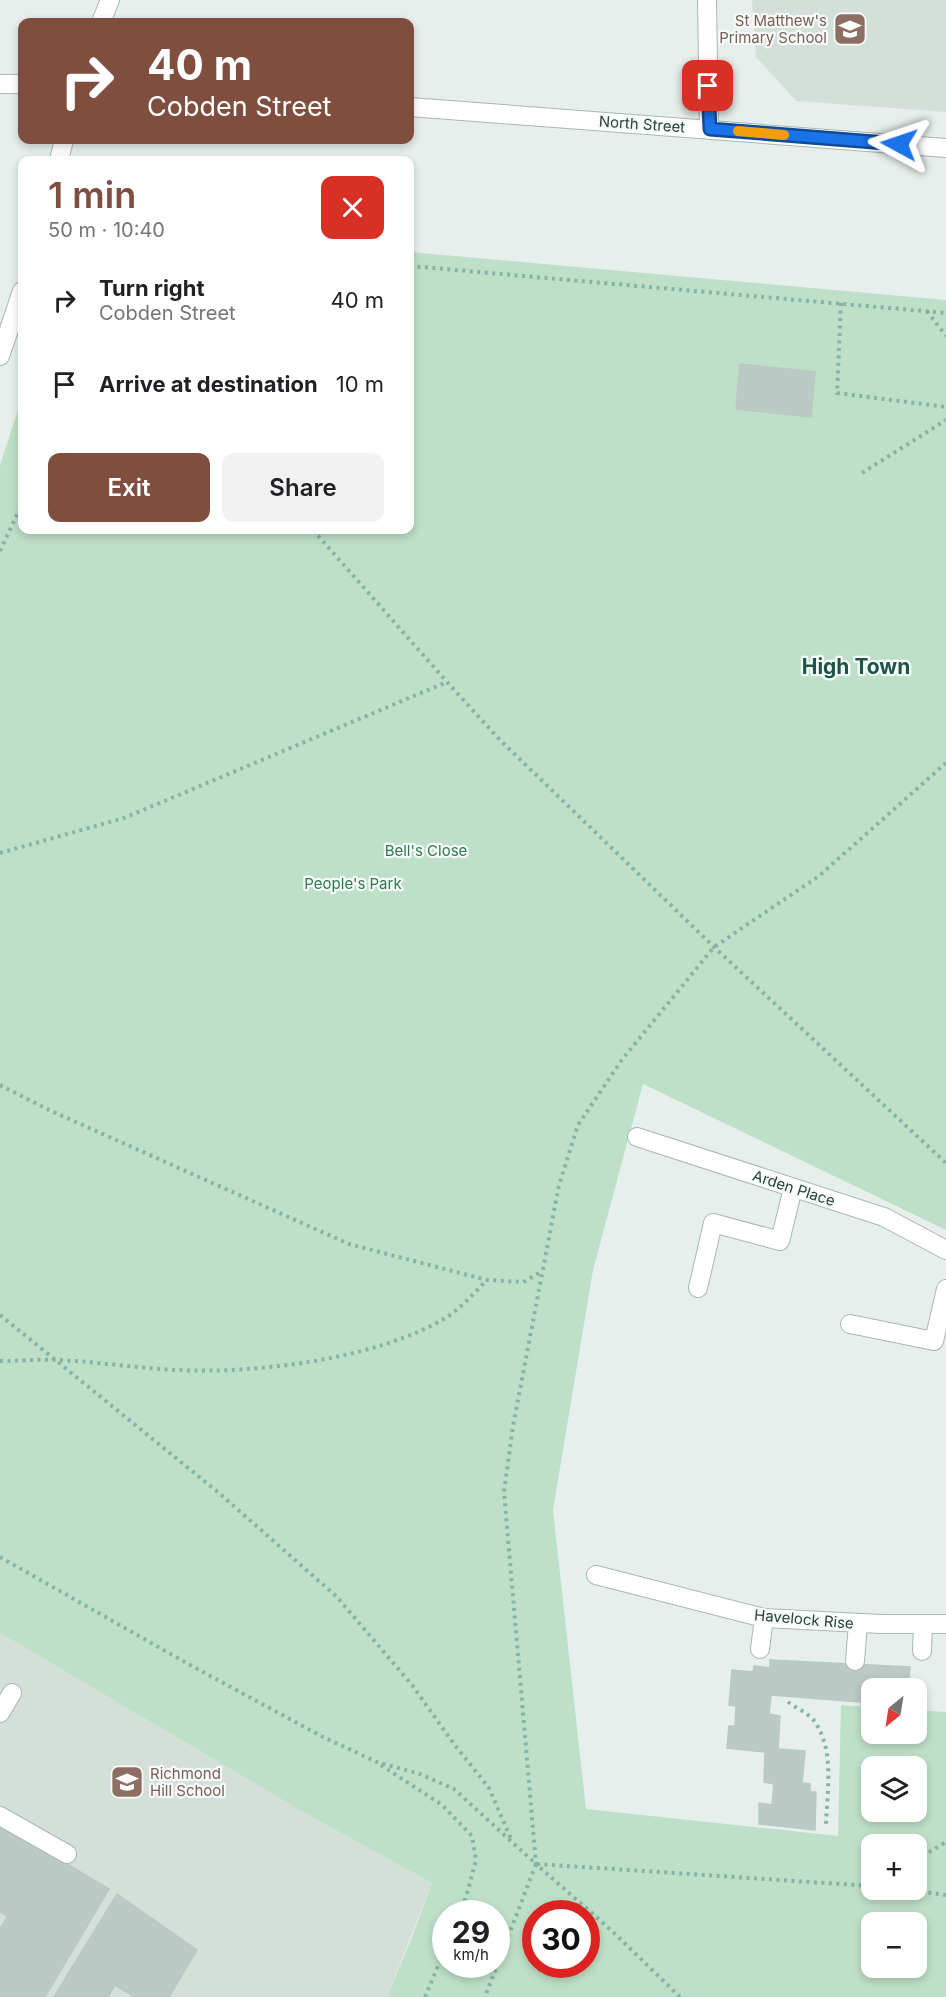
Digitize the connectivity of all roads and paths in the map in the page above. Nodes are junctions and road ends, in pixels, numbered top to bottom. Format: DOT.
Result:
graph roads {
  1 [pos="110,0"];
  2 [pos="707,0"];
  3 [pos="103,18"];
  4 [pos="0,84"];
  5 [pos="18,84"];
  6 [pos="414,107"];
  7 [pos="710,129"];
  8 [pos="946,148"];
  9 [pos="414,266"];
  10 [pos="18,303"];
  11 [pos="841,303"];
  12 [pos="927,311"];
  13 [pos="946,313"];
  14 [pos="946,336"];
  15 [pos="0,356"];
  16 [pos="946,407"];
  17 [pos="946,420"];
  18 [pos="862,473"];
  19 [pos="18,513"];
  20 [pos="318,534"];
  21 [pos="0,551"];
  22 [pos="447,682"];
  23 [pos="946,763"];
  24 [pos="0,853"];
  25 [pos="714,947"];
  26 [pos="0,1085"];
  27 [pos="637,1137"];
  28 [pos="946,1163"];
  29 [pos="793,1188"];
  30 [pos="946,1250"];
  31 [pos="542,1272"];
  32 [pos="487,1280"];
  33 [pos="698,1288"];
  34 [pos="946,1289"];
  35 [pos="0,1315"];
  36 [pos="850,1324"];
  37 [pos="57,1360"];
  38 [pos="0,1361"];
  39 [pos="0,1557"];
  40 [pos="596,1575"];
  41 [pos="764,1618"];
  42 [pos="858,1623"];
  43 [pos="923,1624"];
  44 [pos="946,1624"];
  45 [pos="760,1649"];
  46 [pos="922,1651"];
  47 [pos="855,1661"];
  48 [pos="12,1693"];
  49 [pos="788,1702"];
  50 [pos="0,1713"];
  51 [pos="377,1762"];
  52 [pos="0,1816"];
  53 [pos="826,1825"];
  54 [pos="946,1842"];
  55 [pos="512,1843"];
  56 [pos="927,1853"];
  57 [pos="67,1854"];
  58 [pos="536,1864"];
  59 [pos="861,1885"];
  60 [pos="927,1893"];
  61 [pos="946,1895"];
  62 [pos="465,1900"];
  63 [pos="433,1978"];
  64 [pos="425,1997"];
  65 [pos="485,1997"];
  66 [pos="680,1997"];
  1 -- 3 [label="street"];
  2 -- 7 [label="street"];
  4 -- 5 [label="street"];
  6 -- 7 [label="street, North Street"];
  7 -- 8 [label="street, North Street"];
  9 -- 11 [label="path"];
  10 -- 15 [label="street"];
  11 -- 12 [label="path"];
  11 -- 16 [label="path"];
  12 -- 13 [label="path"];
  12 -- 14 [label="path"];
  17 -- 18 [label="path"];
  19 -- 21 [label="path"];
  20 -- 22 [label="path"];
  22 -- 24 [label="path"];
  22 -- 25 [label="path"];
  23 -- 25 [label="path"];
  25 -- 28 [label="path"];
  25 -- 31 [label="path"];
  26 -- 32 [label="path"];
  27 -- 29 [label="street, Arden Place"];
  29 -- 30 [label="street, Arden Place"];
  29 -- 33 [label="street"];
  31 -- 32 [label="path"];
  31 -- 58 [label="path"];
  32 -- 37 [label="path"];
  34 -- 36 [label="street"];
  35 -- 37 [label="path"];
  37 -- 38 [label="path"];
  37 -- 55 [label="path"];
  39 -- 51 [label="path"];
  40 -- 41 [label="street, Havelock Rise"];
  41 -- 42 [label="street, Havelock Rise"];
  41 -- 45 [label="street"];
  42 -- 43 [label="street, Havelock Rise"];
  42 -- 47 [label="street"];
  43 -- 44 [label="street, Havelock Rise"];
  43 -- 46 [label="street"];
  48 -- 50 [label="street"];
  49 -- 53 [label="path"];
  51 -- 55 [label="path"];
  51 -- 62 [label="path"];
  52 -- 57 [label="street"];
  54 -- 56 [label="path"];
  55 -- 58 [label="path"];
  58 -- 59 [label="path"];
  58 -- 65 [label="path"];
  58 -- 66 [label="path"];
  60 -- 61 [label="path"];
  63 -- 64 [label="path"];
}
